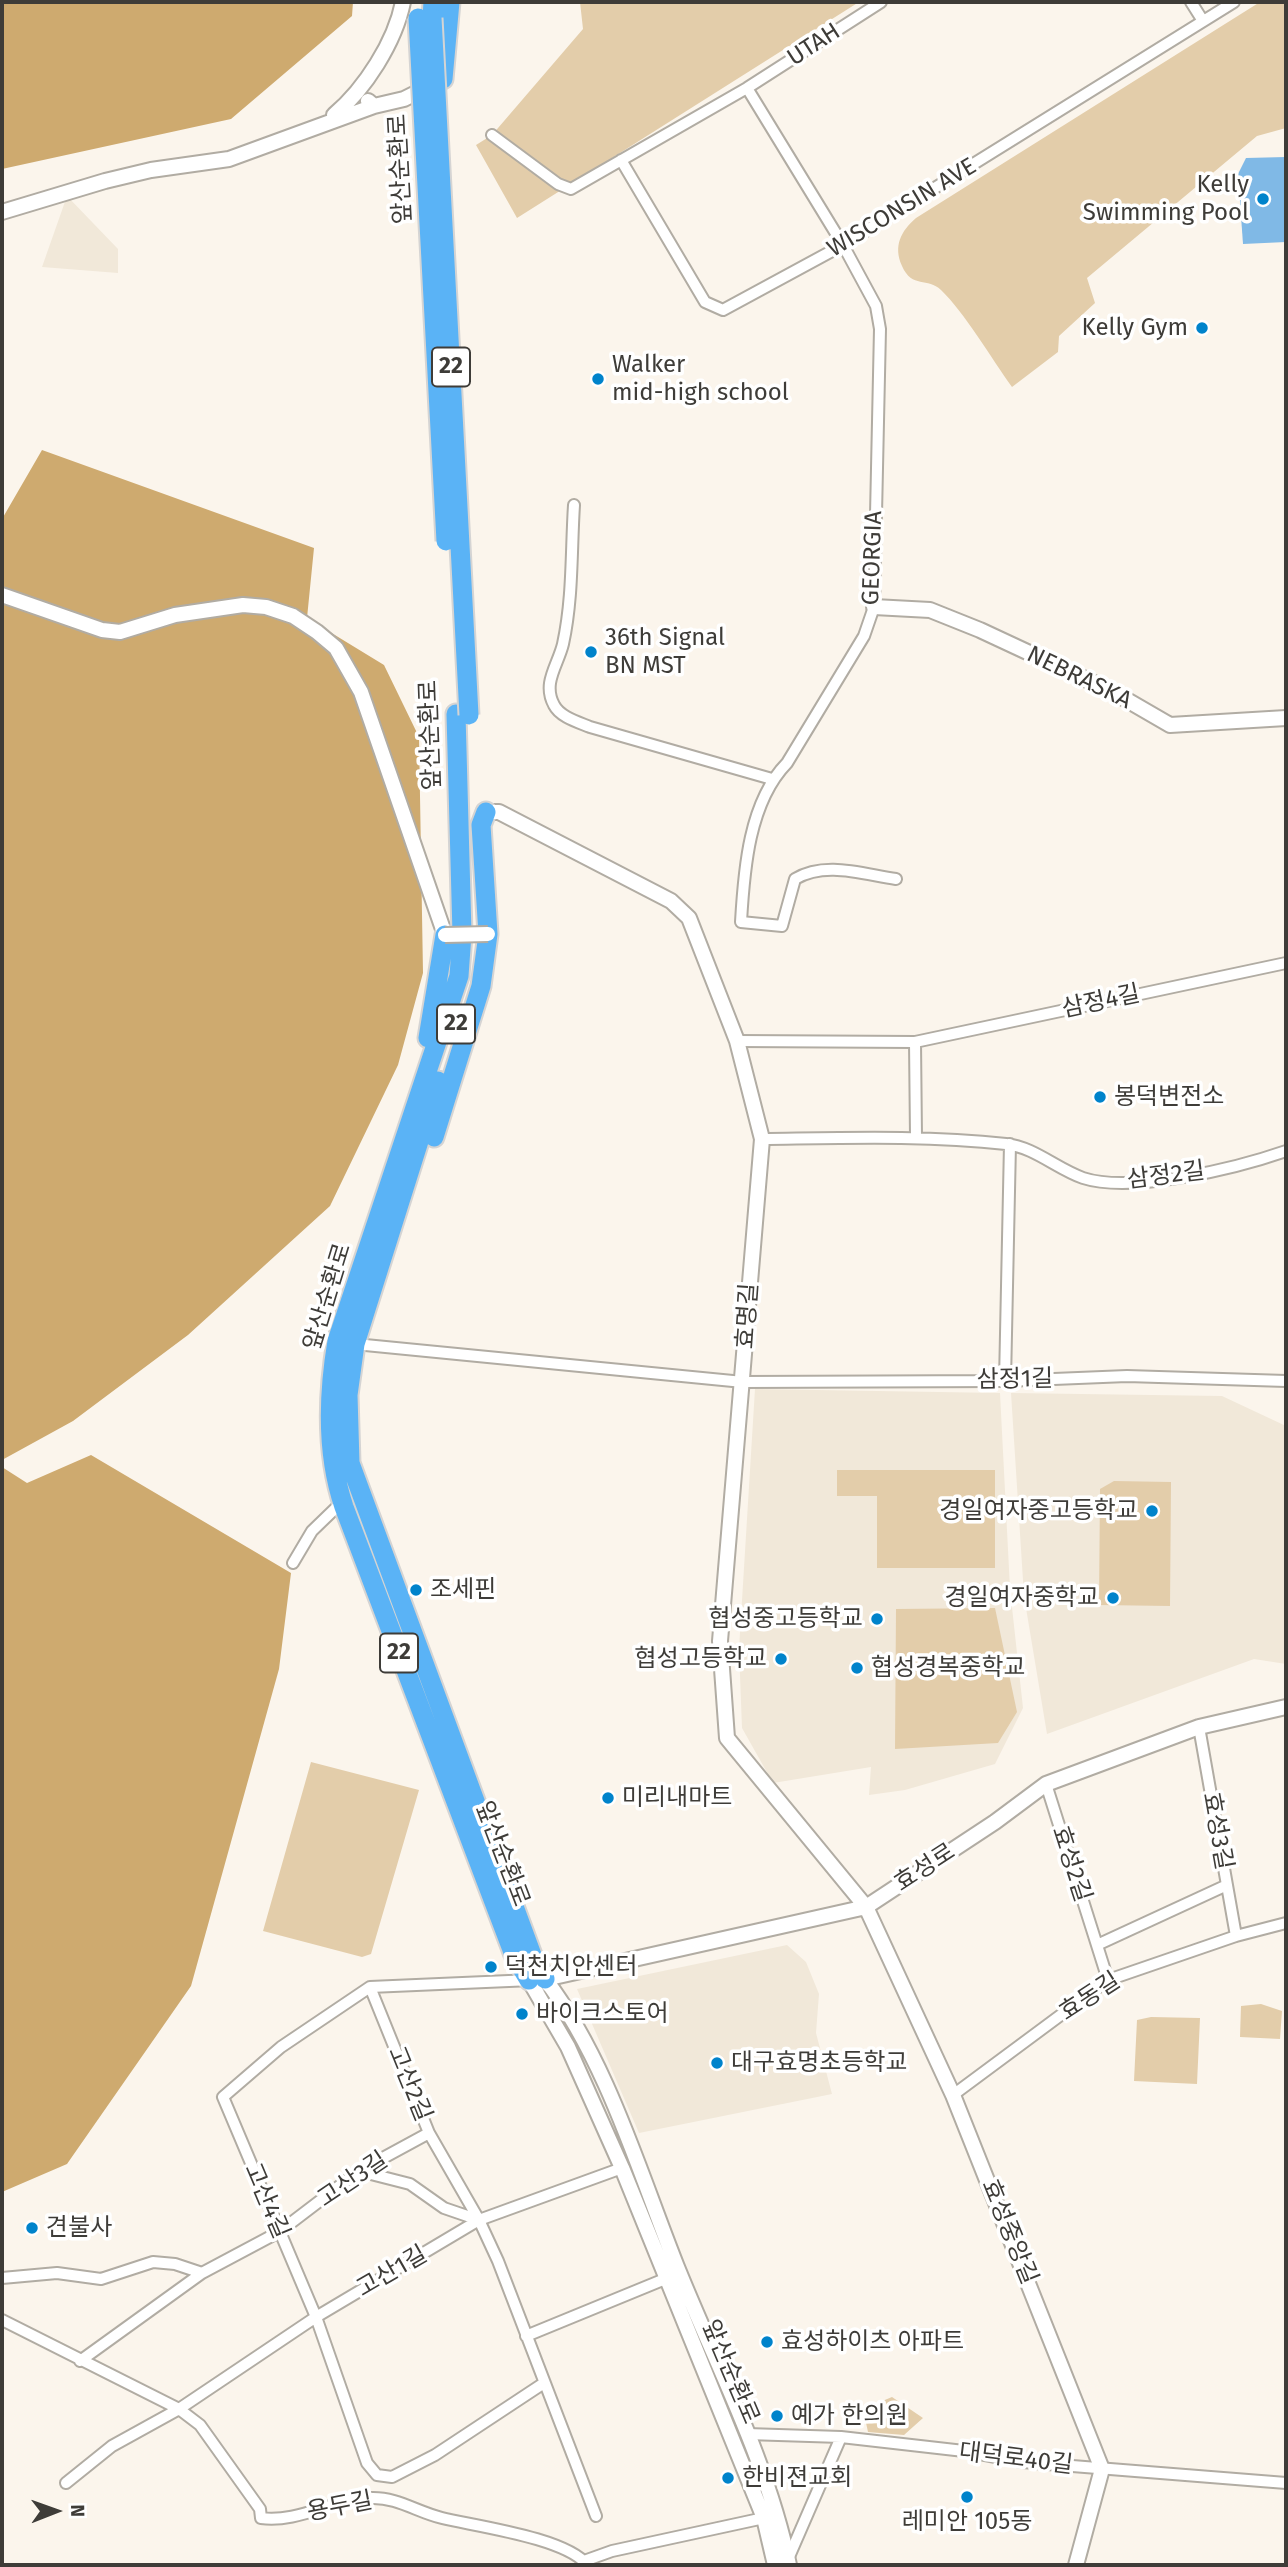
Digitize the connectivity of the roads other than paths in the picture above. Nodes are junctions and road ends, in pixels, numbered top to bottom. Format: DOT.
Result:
graph roads {
  1 [pos="403,2"];
  2 [pos="450,2"];
  3 [pos="881,2"];
  4 [pos="1191,2"];
  5 [pos="1234,2"];
  6 [pos="425,10"];
  7 [pos="1202,21"];
  8 [pos="443,79"];
  9 [pos="365,83"];
  10 [pos="747,88"];
  11 [pos="374,106"];
  12 [pos="328,120"];
  13 [pos="492,135"];
  14 [pos="621,160"];
  15 [pos="2,212"];
  16 [pos="843,245"];
  17 [pos="574,505"];
  18 [pos="2,595"];
  19 [pos="874,607"];
  20 [pos="1286,718"];
  21 [pos="772,779"];
  22 [pos="486,812"];
  23 [pos="895,879"];
  24 [pos="488,934"];
  25 [pos="445,935"];
  26 [pos="1286,963"];
  27 [pos="737,1041"];
  28 [pos="915,1041"];
  29 [pos="916,1137"];
  30 [pos="762,1139"];
  31 [pos="1010,1144"];
  32 [pos="1286,1151"];
  33 [pos="354,1317"];
  34 [pos="355,1344"];
  35 [pos="1005,1381"];
  36 [pos="1286,1381"];
  37 [pos="743,1382"];
  38 [pos="342,1502"];
  39 [pos="293,1563"];
  40 [pos="1286,1707"];
  41 [pos="1199,1727"];
  42 [pos="1046,1784"];
  43 [pos="1227,1885"];
  44 [pos="866,1907"];
  45 [pos="1286,1923"];
  46 [pos="1236,1936"];
  47 [pos="1097,1945"];
  48 [pos="537,1979"];
  49 [pos="1108,1980"];
  50 [pos="370,1987"];
  51 [pos="953,2095"];
  52 [pos="429,2133"];
  53 [pos="622,2168"];
  54 [pos="359,2171"];
  55 [pos="479,2220"];
  56 [pos="279,2232"];
  57 [pos="202,2273"];
  58 [pos="2,2278"];
  59 [pos="665,2279"];
  60 [pos="316,2317"];
  61 [pos="2,2320"];
  62 [pos="526,2336"];
  63 [pos="80,2361"];
  64 [pos="544,2383"];
  65 [pos="179,2409"];
  66 [pos="747,2434"];
  67 [pos="841,2437"];
  68 [pos="1102,2469"];
  69 [pos="66,2483"];
  70 [pos="1286,2483"];
  71 [pos="596,2516"];
  72 [pos="764,2518"];
  73 [pos="585,2563"];
  74 [pos="784,2563"];
  75 [pos="1076,2565"];
  1 -- 9 [label="street"];
  2 -- 8 [label="highway"];
  3 -- 10 [label="street, UTAH"];
  4 -- 7 [label="street"];
  5 -- 7 [label="street, WISCONSIN AVE"];
  6 -- 33 [label="highway, 앞산순환로 / 22, bridge"];
  7 -- 16 [label="street, WISCONSIN AVE"];
  8 -- 11 [label="street, 앞산순환로"];
  9 -- 11 [label="street"];
  9 -- 12 [label="street"];
  10 -- 14 [label="street, UTAH"];
  10 -- 16 [label="street, GEORGIA"];
  11 -- 12 [label="street, 앞산순환로"];
  12 -- 15 [label="street, 앞산순환로"];
  13 -- 14 [label="street, UTAH"];
  14 -- 16 [label="street, WISCONSIN AVE"];
  16 -- 19 [label="street, GEORGIA"];
  17 -- 21 [label="street"];
  18 -- 25 [label="street, 앞산순환로"];
  19 -- 20 [label="street, NEBRASKA"];
  19 -- 21 [label="street, GEORGIA"];
  21 -- 23 [label="street, GEORGIA"];
  22 -- 24 [label="highway"];
  22 -- 27 [label="street, 효명길"];
  24 -- 25 [label="street, bridge"];
  24 -- 33 [label="highway"];
  25 -- 33 [label="highway"];
  26 -- 28 [label="street, 삼정4길"];
  27 -- 28 [label="street, 삼정4길"];
  27 -- 30 [label="street, 효명길"];
  28 -- 29 [label="street"];
  29 -- 30 [label="street, 삼정2길"];
  29 -- 31 [label="street, 삼정2길"];
  30 -- 37 [label="street, 효명길"];
  31 -- 32 [label="street, 삼정2길"];
  31 -- 35 [label="street"];
  33 -- 34 [label="highway, 앞산순환로 / 22"];
  33 -- 38 [label="highway, 앞산순환로 / 22"];
  34 -- 37 [label="street, 삼정1길"];
  34 -- 48 [label="highway, 앞산순환로 / 22"];
  35 -- 36 [label="street, 삼정1길"];
  35 -- 37 [label="street, 삼정1길"];
  37 -- 44 [label="street, 효명길"];
  38 -- 39 [label="street"];
  38 -- 48 [label="highway, 앞산순환로 / 22"];
  40 -- 41 [label="street, 효성로"];
  41 -- 42 [label="street, 효성로"];
  41 -- 43 [label="street, 효성3길"];
  42 -- 44 [label="street, 효성로"];
  42 -- 47 [label="street, 효성2길"];
  43 -- 46 [label="street, 효성3길"];
  43 -- 47 [label="street"];
  44 -- 48 [label="street, 효성로"];
  44 -- 51 [label="street, 효성중앙길"];
  45 -- 46 [label="street, 효동길"];
  46 -- 49 [label="street, 효동길"];
  47 -- 49 [label="street, 효성2길"];
  48 -- 50 [label="street"];
  48 -- 53 [label="street, 앞산순환로 / 22"];
  48 -- 66 [label="street, 앞산순환로 / 22"];
  49 -- 51 [label="street, 효동길"];
  50 -- 52 [label="street, 고산2길"];
  50 -- 56 [label="street, 고산4길"];
  51 -- 68 [label="street, 효성중앙길"];
  52 -- 54 [label="street, 고산3길"];
  52 -- 55 [label="street, 고산2길"];
  53 -- 55 [label="street, 고산1길"];
  53 -- 59 [label="street, 앞산순환로 / 22"];
  54 -- 55 [label="street"];
  54 -- 56 [label="street, 고산3길"];
  55 -- 60 [label="street, 고산1길"];
  55 -- 62 [label="street, 고산2길"];
  56 -- 57 [label="street, 고산3길"];
  56 -- 60 [label="street, 고산4길"];
  57 -- 58 [label="street"];
  57 -- 63 [label="street, 고산3길"];
  59 -- 62 [label="street"];
  59 -- 72 [label="street, 앞산순환로 / 22"];
  60 -- 64 [label="street, 고산4길"];
  60 -- 65 [label="street, 고산1길"];
  61 -- 63 [label="street, 용두길"];
  62 -- 64 [label="street, 고산2길"];
  63 -- 65 [label="street, 용두길"];
  64 -- 71 [label="street, 고산2길"];
  65 -- 69 [label="street"];
  65 -- 73 [label="street, 용두길"];
  66 -- 67 [label="street, 대덕로40길"];
  66 -- 74 [label="street, 앞산순환로 / 22"];
  67 -- 68 [label="street, 대덕로40길"];
  67 -- 74 [label="street"];
  68 -- 70 [label="street, 대덕로40길"];
  68 -- 75 [label="street"];
  72 -- 73 [label="street"];
  72 -- 74 [label="street, 앞산순환로"];
}
